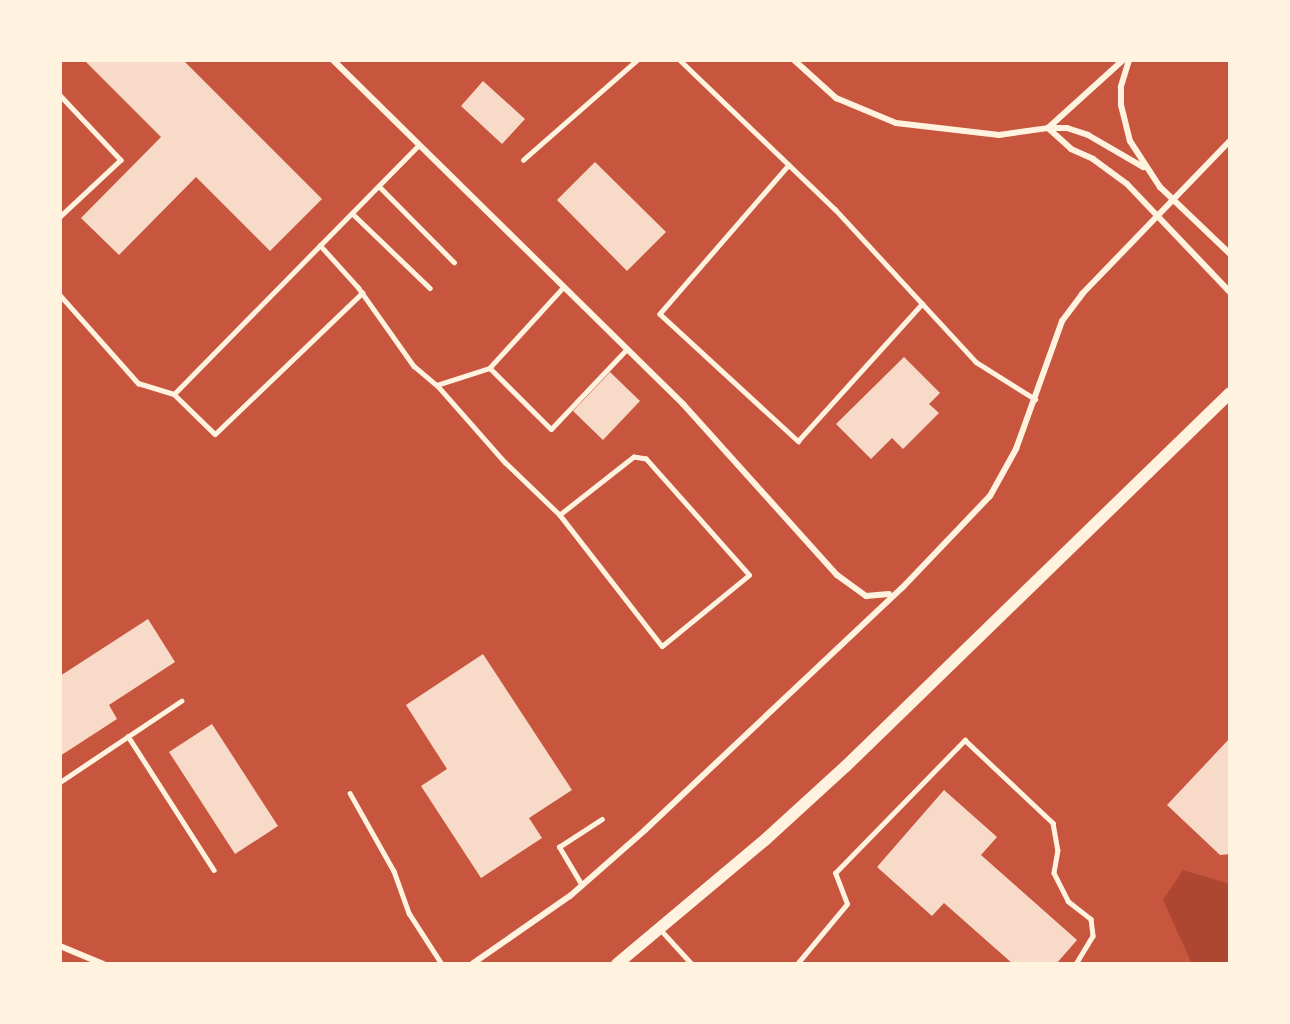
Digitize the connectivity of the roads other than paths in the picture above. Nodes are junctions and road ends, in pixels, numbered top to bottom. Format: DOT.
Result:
graph roads {
  1 [pos="333,60"];
  2 [pos="637,60"];
  3 [pos="680,60"];
  4 [pos="1123,60"];
  5 [pos="1129,60"];
  6 [pos="798,61"];
  7 [pos="60,95"];
  8 [pos="1048,128"];
  9 [pos="1230,141"];
  10 [pos="420,145"];
  11 [pos="523,159"];
  12 [pos="789,165"];
  13 [pos="1146,170"];
  14 [pos="379,186"];
  15 [pos="1173,200"];
  16 [pos="352,213"];
  17 [pos="1156,216"];
  18 [pos="60,217"];
  19 [pos="320,245"];
  20 [pos="1230,254"];
  21 [pos="454,262"];
  22 [pos="564,287"];
  23 [pos="429,288"];
  24 [pos="362,292"];
  25 [pos="1230,292"];
  26 [pos="60,295"];
  27 [pos="922,304"];
  28 [pos="627,349"];
  29 [pos="490,368"];
  30 [pos="437,386"];
  31 [pos="174,393"];
  32 [pos="1230,393"];
  33 [pos="1035,399"];
  34 [pos="560,515"];
  35 [pos="892,593"];
  36 [pos="181,701"];
  37 [pos="128,736"];
  38 [pos="60,782"];
  39 [pos="350,793"];
  40 [pos="602,819"];
  41 [pos="214,870"];
  42 [pos="581,884"];
  43 [pos="660,929"];
  44 [pos="60,946"];
  45 [pos="103,964"];
  46 [pos="442,964"];
  47 [pos="472,964"];
  48 [pos="617,964"];
  49 [pos="692,964"];
  50 [pos="796,964"];
  51 [pos="1076,964"];
  1 -- 10 [label="street"];
  2 -- 11 [label="lane"];
  3 -- 12 [label="lane"];
  4 -- 8 [label="street"];
  5 -- 13 [label="street"];
  6 -- 8 [label="street"];
  7 -- 18 [label="lane"];
  8 -- 13 [label="street"];
  8 -- 17 [label="street"];
  9 -- 15 [label="street"];
  10 -- 14 [label="lane"];
  10 -- 22 [label="street"];
  12 -- 27 [label="lane"];
  12 -- 27 [label="lane"];
  13 -- 15 [label="street"];
  14 -- 16 [label="lane"];
  14 -- 21 [label="lane"];
  15 -- 17 [label="street"];
  15 -- 20 [label="street"];
  16 -- 19 [label="lane"];
  16 -- 23 [label="lane"];
  17 -- 25 [label="street"];
  17 -- 33 [label="street"];
  19 -- 24 [label="lane"];
  19 -- 31 [label="lane"];
  22 -- 28 [label="street"];
  22 -- 29 [label="lane"];
  24 -- 30 [label="lane"];
  24 -- 31 [label="lane"];
  26 -- 31 [label="lane"];
  27 -- 33 [label="lane"];
  28 -- 29 [label="lane"];
  28 -- 35 [label="street"];
  29 -- 30 [label="lane"];
  30 -- 34 [label="lane"];
  32 -- 43 [label="main road"];
  33 -- 35 [label="street"];
  34 -- 34 [label="lane"];
  35 -- 42 [label="street"];
  36 -- 37 [label="lane"];
  37 -- 38 [label="lane"];
  37 -- 41 [label="lane"];
  39 -- 46 [label="lane"];
  40 -- 42 [label="lane"];
  42 -- 47 [label="street"];
  43 -- 48 [label="main road"];
  43 -- 49 [label="lane"];
  44 -- 45 [label="street"];
  50 -- 51 [label="lane"];
}
